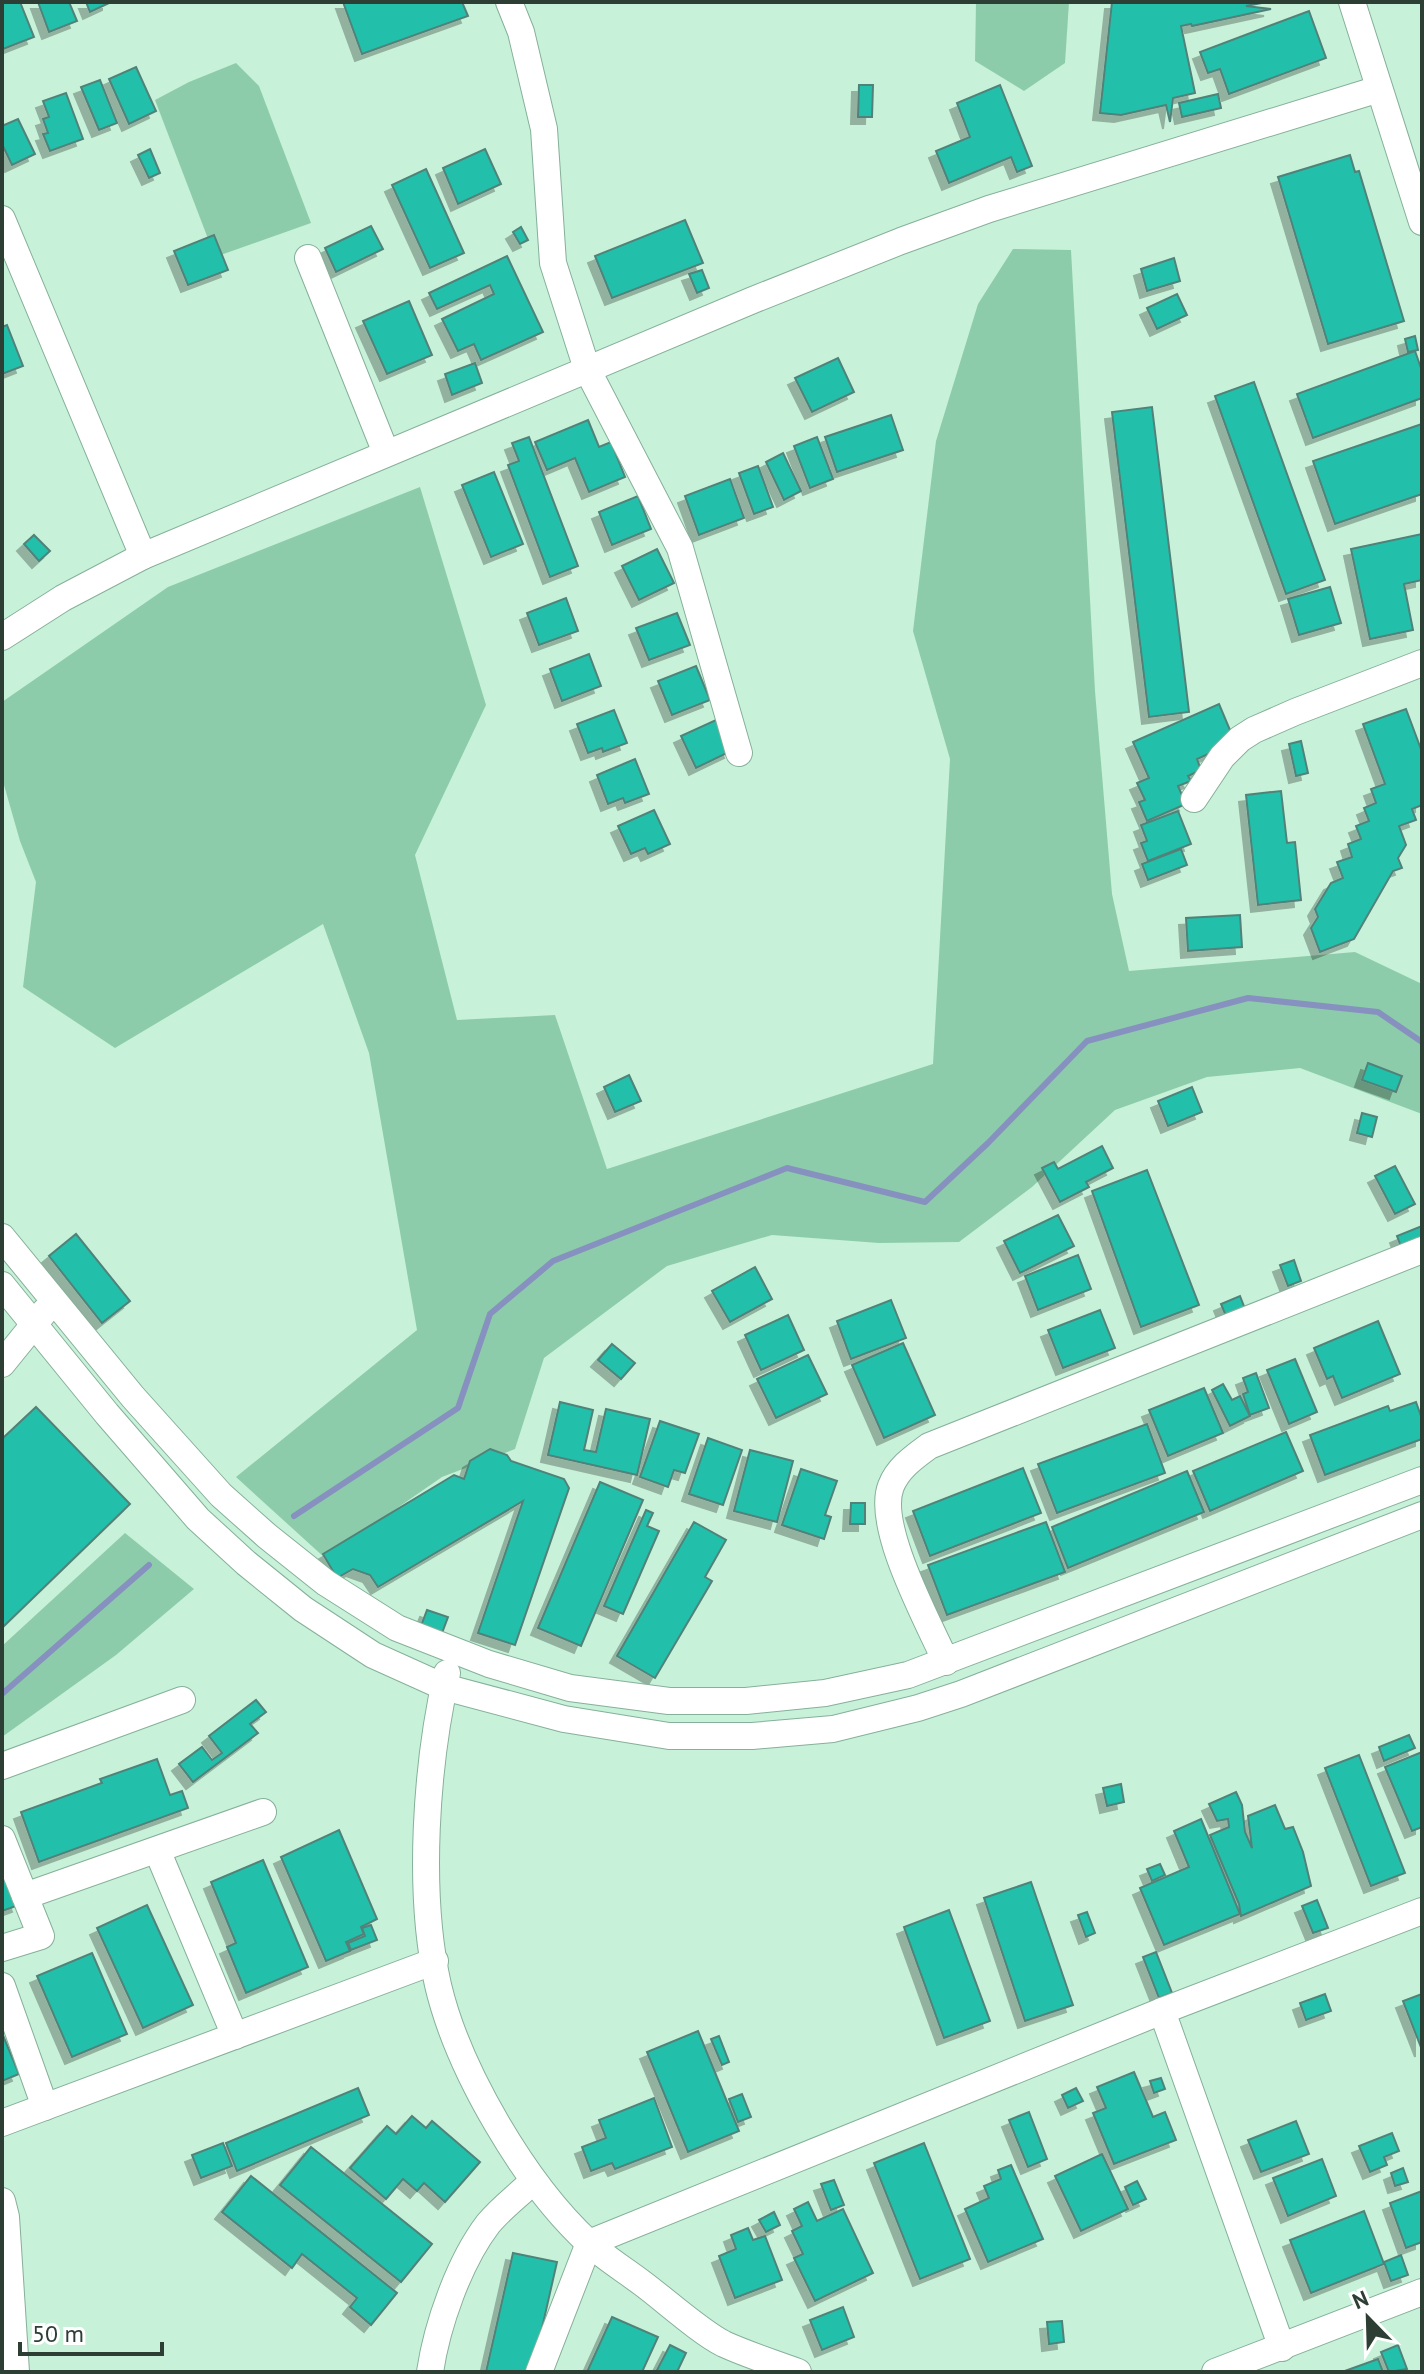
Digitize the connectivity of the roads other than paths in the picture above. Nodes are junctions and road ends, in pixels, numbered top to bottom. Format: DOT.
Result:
graph roads {
  1 [pos="509,2"];
  2 [pos="1352,2"];
  3 [pos="1379,89"];
  4 [pos="2,219"];
  5 [pos="1422,222"];
  6 [pos="308,258"];
  7 [pos="12,272"];
  8 [pos="587,369"];
  9 [pos="386,453"];
  10 [pos="143,556"];
  11 [pos="2,637"];
  12 [pos="1422,663"];
  13 [pos="739,753"];
  14 [pos="1194,799"];
  15 [pos="2,1237"];
  16 [pos="1422,1250"];
  17 [pos="2,1285"];
  18 [pos="54,1301"];
  19 [pos="33,1322"];
  20 [pos="2,1364"];
  21 [pos="1422,1480"];
  22 [pos="1422,1515"];
  23 [pos="452,1650"];
  24 [pos="946,1662"];
  25 [pos="444,1687"];
  26 [pos="182,1700"];
  27 [pos="2,1766"];
  28 [pos="263,1812"];
  29 [pos="2,1839"];
  30 [pos="157,1850"];
  31 [pos="25,1896"];
  32 [pos="1422,1911"];
  33 [pos="2,1948"];
  34 [pos="435,1961"];
  35 [pos="2,1986"];
  36 [pos="1162,2011"];
  37 [pos="235,2036"];
  38 [pos="45,2107"];
  39 [pos="2,2123"];
  40 [pos="533,2181"];
  41 [pos="2,2201"];
  42 [pos="589,2243"];
  43 [pos="1422,2292"];
  44 [pos="1282,2348"];
  45 [pos="16,2372"];
  46 [pos="430,2372"];
  47 [pos="539,2372"];
  48 [pos="798,2372"];
  49 [pos="1215,2372"];
  1 -- 8 [label="street"];
  2 -- 3 [label="street"];
  3 -- 5 [label="street"];
  3 -- 8 [label="street"];
  4 -- 7 [label="street"];
  6 -- 9 [label="street"];
  7 -- 10 [label="street"];
  8 -- 9 [label="street"];
  8 -- 13 [label="street"];
  9 -- 10 [label="street"];
  10 -- 11 [label="street"];
  12 -- 14 [label="street"];
  15 -- 18 [label="street"];
  16 -- 24 [label="street"];
  17 -- 19 [label="street"];
  18 -- 19 [label="street"];
  18 -- 23 [label="street"];
  19 -- 20 [label="street"];
  19 -- 25 [label="street"];
  21 -- 24 [label="street"];
  22 -- 25 [label="street"];
  23 -- 24 [label="street"];
  23 -- 25 [label="street"];
  25 -- 34 [label="street"];
  26 -- 27 [label="street"];
  28 -- 30 [label="street"];
  29 -- 31 [label="street"];
  30 -- 31 [label="street"];
  30 -- 37 [label="street"];
  31 -- 33 [label="street"];
  32 -- 36 [label="street"];
  34 -- 37 [label="street"];
  34 -- 40 [label="street"];
  35 -- 38 [label="street"];
  36 -- 42 [label="street"];
  36 -- 44 [label="street"];
  37 -- 38 [label="street"];
  38 -- 39 [label="street"];
  40 -- 42 [label="street"];
  40 -- 46 [label="street"];
  41 -- 45 [label="street"];
  42 -- 47 [label="street"];
  42 -- 48 [label="street"];
  43 -- 44 [label="street"];
  44 -- 49 [label="street"];
}
